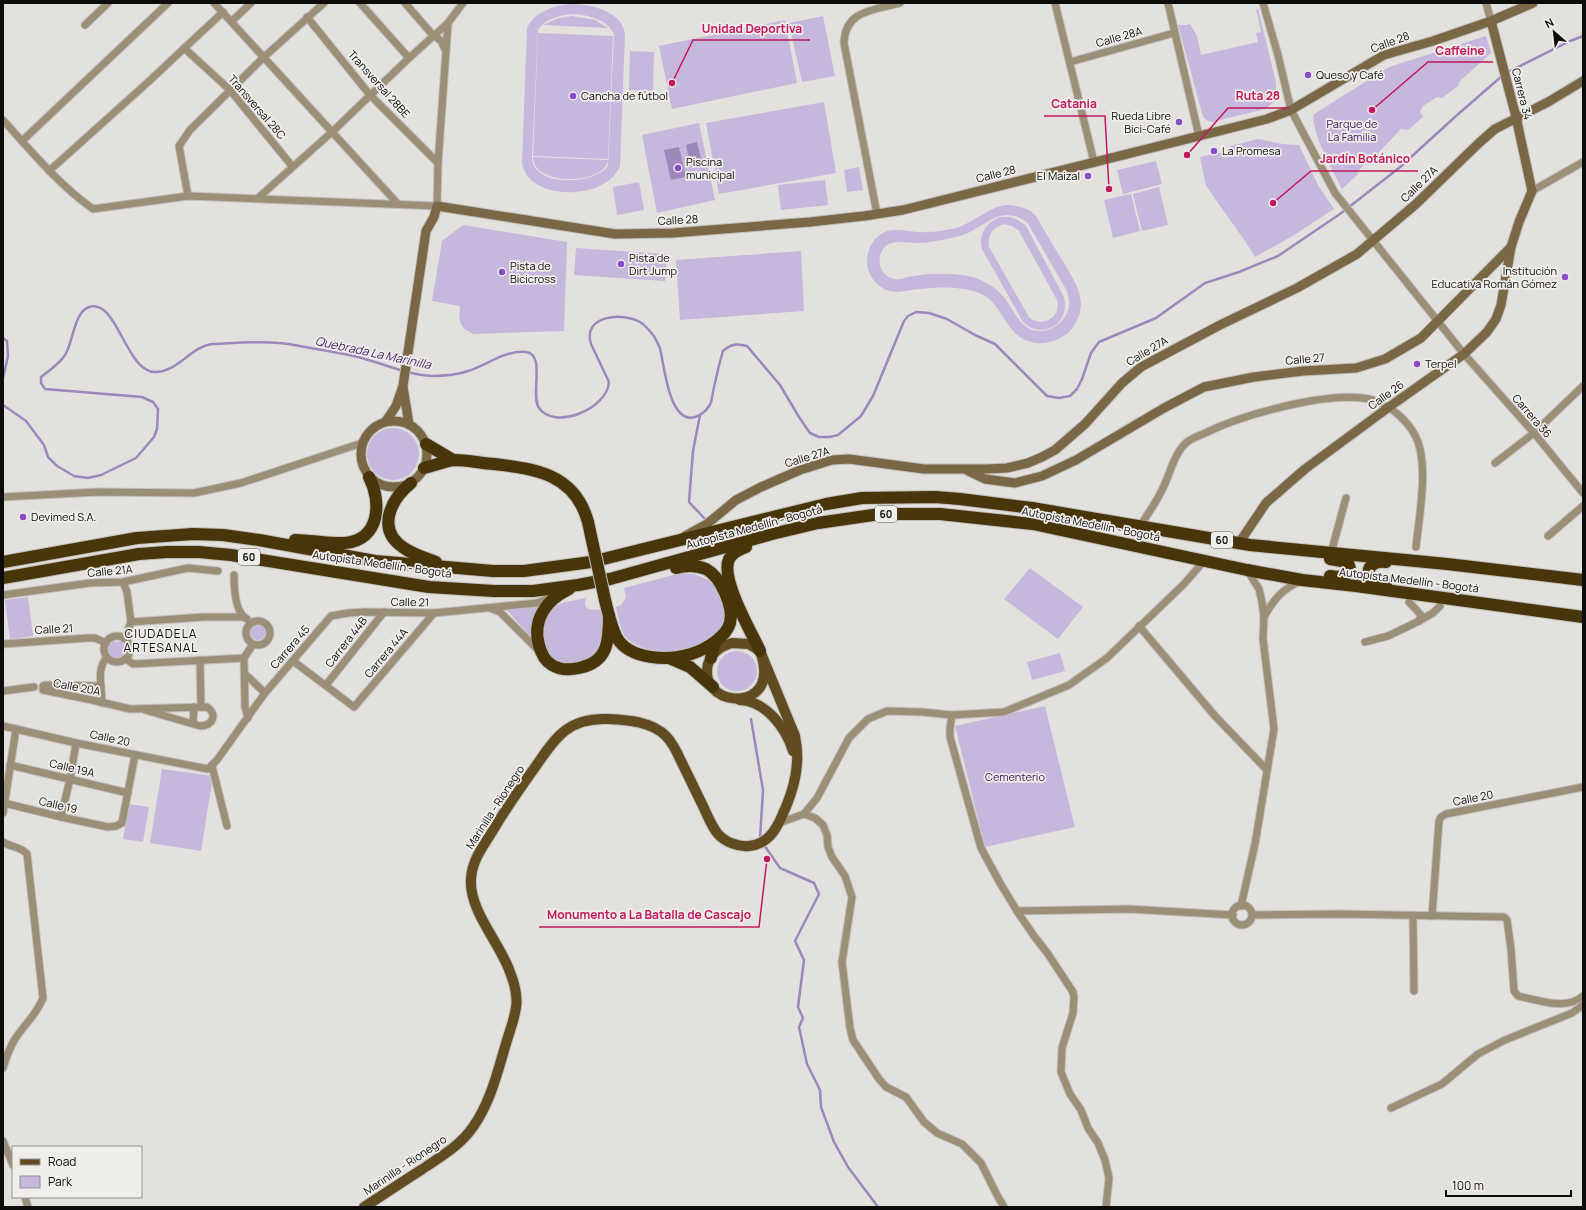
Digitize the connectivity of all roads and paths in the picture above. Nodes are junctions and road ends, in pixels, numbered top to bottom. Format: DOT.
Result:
graph roads {
  1 [pos="108,3"];
  2 [pos="168,3"];
  3 [pos="214,3"];
  4 [pos="251,3"];
  5 [pos="324,3"];
  6 [pos="360,3"];
  7 [pos="405,3"];
  8 [pos="463,3"];
  9 [pos="900,3"];
  10 [pos="1055,3"];
  11 [pos="1168,3"];
  12 [pos="1263,3"];
  13 [pos="1486,3"];
  14 [pos="1533,3"];
  15 [pos="1518,6"];
  16 [pos="870,7"];
  17 [pos="223,12"];
  18 [pos="307,17"];
  19 [pos="232,21"];
  20 [pos="1491,21"];
  21 [pos="448,23"];
  22 [pos="86,25"];
  23 [pos="1174,33"];
  24 [pos="434,35"];
  25 [pos="184,48"];
  26 [pos="447,54"];
  27 [pos="264,57"];
  28 [pos="409,58"];
  29 [pos="1070,62"];
  30 [pos="1583,81"];
  31 [pos="230,90"];
  32 [pos="370,95"];
  33 [pos="1291,110"];
  34 [pos="1516,117"];
  35 [pos="3,120"];
  36 [pos="332,132"];
  37 [pos="1199,136"];
  38 [pos="22,141"];
  39 [pos="438,162"];
  40 [pos="1094,162"];
  41 [pos="1583,162"];
  42 [pos="292,166"];
  43 [pos="49,171"];
  44 [pos="1532,191"];
  45 [pos="188,196"];
  46 [pos="258,198"];
  47 [pos="398,204"];
  48 [pos="437,206"];
  49 [pos="877,214"];
  50 [pos="1374,240"];
  51 [pos="1511,247"];
  52 [pos="1438,322"];
  53 [pos="1464,354"];
  54 [pos="404,382"];
  55 [pos="1583,386"];
  56 [pos="1389,407"];
  57 [pos="386,422"];
  58 [pos="409,424"];
  59 [pos="1534,433"];
  60 [pos="362,443"];
  61 [pos="426,444"];
  62 [pos="453,460"];
  63 [pos="1495,463"];
  64 [pos="424,468"];
  65 [pos="966,469"];
  66 [pos="369,477"];
  67 [pos="411,483"];
  68 [pos="1583,493"];
  69 [pos="3,497"];
  70 [pos="1346,498"];
  71 [pos="1583,506"];
  72 [pos="1140,526"];
  73 [pos="772,534"];
  74 [pos="1548,536"];
  75 [pos="260,540"];
  76 [pos="673,542"];
  77 [pos="1245,544"];
  78 [pos="1416,547"];
  79 [pos="1332,553"];
  80 [pos="1204,561"];
  81 [pos="3,562"];
  82 [pos="1447,564"];
  83 [pos="450,568"];
  84 [pos="1243,569"];
  85 [pos="218,571"];
  86 [pos="643,571"];
  87 [pos="234,576"];
  88 [pos="3,578"];
  89 [pos="1302,580"];
  90 [pos="1583,580"];
  91 [pos="123,582"];
  92 [pos="578,585"];
  93 [pos="558,594"];
  94 [pos="3,595"];
  95 [pos="1409,602"];
  96 [pos="1495,605"];
  97 [pos="1440,606"];
  98 [pos="488,607"];
  99 [pos="384,612"];
  100 [pos="434,613"];
  101 [pos="331,616"];
  102 [pos="609,616"];
  103 [pos="1583,616"];
  104 [pos="244,617"];
  105 [pos="1264,617"];
  106 [pos="1419,621"];
  107 [pos="131,622"];
  108 [pos="252,622"];
  109 [pos="1139,626"];
  110 [pos="125,638"];
  111 [pos="1365,642"];
  112 [pos="106,643"];
  113 [pos="3,644"];
  114 [pos="253,644"];
  115 [pos="713,648"];
  116 [pos="760,651"];
  117 [pos="542,654"];
  118 [pos="662,657"];
  119 [pos="107,658"];
  120 [pos="244,658"];
  121 [pos="126,660"];
  122 [pos="200,660"];
  123 [pos="293,661"];
  124 [pos="245,674"];
  125 [pos="326,685"];
  126 [pos="102,686"];
  127 [pos="34,687"];
  128 [pos="713,687"];
  129 [pos="3,691"];
  130 [pos="265,693"];
  131 [pos="734,699"];
  132 [pos="102,703"];
  133 [pos="198,706"];
  134 [pos="145,710"];
  135 [pos="952,715"];
  136 [pos="248,718"];
  137 [pos="197,725"];
  138 [pos="3,726"];
  139 [pos="16,729"];
  140 [pos="76,743"];
  141 [pos="135,755"];
  142 [pos="10,765"];
  143 [pos="212,766"];
  144 [pos="797,768"];
  145 [pos="1267,770"];
  146 [pos="70,778"];
  147 [pos="1583,787"];
  148 [pos="128,792"];
  149 [pos="4,803"];
  150 [pos="3,813"];
  151 [pos="804,814"];
  152 [pos="61,817"];
  153 [pos="779,823"];
  154 [pos="227,826"];
  155 [pos="3,842"];
  156 [pos="1241,906"];
  157 [pos="1017,911"];
  158 [pos="1233,915"];
  159 [pos="1252,915"];
  160 [pos="1413,916"];
  161 [pos="1432,916"];
  162 [pos="1414,991"];
  163 [pos="1583,996"];
  164 [pos="1583,1005"];
  165 [pos="3,1068"];
  166 [pos="1391,1108"];
  167 [pos="3,1140"];
  168 [pos="12,1162"];
  169 [pos="364,1207"];
  170 [pos="1004,1207"];
  171 [pos="1106,1207"];
  1 -- 22 [label="street"];
  2 -- 38 [label="street"];
  3 -- 17 [label="street"];
  4 -- 19 [label="street"];
  5 -- 18 [label="street"];
  6 -- 28 [label="street"];
  7 -- 24 [label="street"];
  8 -- 21 [label="street"];
  9 -- 16 [label="street"];
  10 -- 29 [label="street"];
  11 -- 23 [label="street"];
  12 -- 33 [label="street, Carrera 36"];
  13 -- 20 [label="street, Carrera 34"];
  14 -- 15 [label="main road, Calle 28"];
  15 -- 20 [label="main road, Calle 28"];
  16 -- 49 [label="street"];
  17 -- 19 [label="street"];
  17 -- 25 [label="street"];
  18 -- 27 [label="street"];
  18 -- 32 [label="street, Transversal 28BE"];
  19 -- 27 [label="street"];
  20 -- 33 [label="main road, Calle 28"];
  20 -- 34 [label="main road, Carrera 34"];
  21 -- 24 [label="street"];
  21 -- 26 [label="street"];
  23 -- 29 [label="street, Calle 28A"];
  23 -- 37 [label="street"];
  24 -- 26 [label="street"];
  24 -- 28 [label="street"];
  25 -- 31 [label="street, Transversal 28C"];
  25 -- 43 [label="street"];
  26 -- 39 [label="street"];
  27 -- 31 [label="street"];
  27 -- 36 [label="street"];
  28 -- 32 [label="street"];
  29 -- 40 [label="street"];
  30 -- 34 [label="main road, Calle 27A"];
  31 -- 42 [label="street, Transversal 28C"];
  31 -- 45 [label="street"];
  32 -- 36 [label="street"];
  32 -- 39 [label="street, Transversal 28BE"];
  33 -- 37 [label="main road, Calle 28"];
  33 -- 50 [label="street, Carrera 36"];
  34 -- 44 [label="main road, Carrera 34"];
  34 -- 50 [label="main road, Calle 27A"];
  35 -- 38 [label="street"];
  36 -- 42 [label="street"];
  36 -- 47 [label="street"];
  37 -- 40 [label="main road, Calle 28"];
  38 -- 43 [label="street"];
  39 -- 48 [label="street"];
  40 -- 49 [label="main road, Calle 28"];
  41 -- 44 [label="street"];
  42 -- 46 [label="street"];
  43 -- 45 [label="street"];
  44 -- 51 [label="main road, Calle 27"];
  45 -- 46 [label="street"];
  46 -- 47 [label="street"];
  47 -- 48 [label="street"];
  48 -- 49 [label="main road, Calle 28"];
  48 -- 54 [label="main road"];
  50 -- 52 [label="street, Carrera 36"];
  50 -- 65 [label="main road, Calle 27A"];
  51 -- 52 [label="main road, Calle 27"];
  51 -- 53 [label="main road, Calle 26"];
  52 -- 53 [label="street, Carrera 36"];
  52 -- 65 [label="main road, Calle 27"];
  53 -- 56 [label="main road, Calle 26"];
  53 -- 59 [label="street, Carrera 36"];
  54 -- 57 [label="main road"];
  54 -- 58 [label="main road"];
  55 -- 59 [label="street"];
  56 -- 72 [label="street"];
  56 -- 77 [label="main road, Calle 26"];
  56 -- 78 [label="street"];
  57 -- 58 [label="main road"];
  57 -- 60 [label="main road"];
  58 -- 61 [label="main road"];
  59 -- 63 [label="street"];
  59 -- 68 [label="street, Carrera 36"];
  60 -- 66 [label="main road"];
  60 -- 69 [label="street"];
  61 -- 62 [label="highway"];
  61 -- 64 [label="main road"];
  62 -- 64 [label="highway"];
  62 -- 102 [label="highway, bridge"];
  64 -- 67 [label="main road"];
  65 -- 76 [label="main road, Calle 27A"];
  66 -- 67 [label="main road"];
  66 -- 75 [label="highway"];
  67 -- 83 [label="highway"];
  70 -- 79 [label="street"];
  71 -- 74 [label="street"];
  72 -- 76 [label="highway, Autopista Medellín - Bogotá / 60"];
  72 -- 77 [label="highway, Autopista Medellín - Bogotá / 60"];
  73 -- 80 [label="highway, Autopista Medellín - Bogotá / 60"];
  73 -- 86 [label="highway, Autopista Medellín - Bogotá / 60"];
  73 -- 116 [label="highway"];
  75 -- 81 [label="highway, Autopista Medellín - Bogotá / 60"];
  75 -- 83 [label="highway, Autopista Medellín - Bogotá / 60"];
  76 -- 83 [label="highway, Autopista Medellín - Bogotá / 60"];
  77 -- 79 [label="highway, Autopista Medellín - Bogotá / 60"];
  77 -- 84 [label="highway"];
  79 -- 82 [label="highway, Autopista Medellín - Bogotá / 60"];
  80 -- 84 [label="highway, Autopista Medellín - Bogotá / 60"];
  80 -- 109 [label="street"];
  82 -- 90 [label="highway, Autopista Medellín - Bogotá / 60"];
  82 -- 96 [label="highway"];
  84 -- 89 [label="highway, Autopista Medellín - Bogotá / 60"];
  84 -- 105 [label="street"];
  85 -- 91 [label="street, Calle 21A"];
  86 -- 92 [label="highway, Autopista Medellín - Bogotá / 60"];
  86 -- 115 [label="highway"];
  87 -- 104 [label="street"];
  88 -- 92 [label="highway, Autopista Medellín - Bogotá / 60"];
  89 -- 96 [label="highway, Autopista Medellín - Bogotá / 60"];
  89 -- 105 [label="street"];
  91 -- 94 [label="street, Calle 21A"];
  91 -- 107 [label="street"];
  92 -- 93 [label="highway"];
  93 -- 98 [label="street, Calle 21"];
  93 -- 117 [label="highway"];
  95 -- 106 [label="street"];
  96 -- 103 [label="highway, Autopista Medellín - Bogotá / 60"];
  97 -- 106 [label="street"];
  98 -- 100 [label="street, Calle 21"];
  98 -- 117 [label="street"];
  99 -- 100 [label="street, Calle 21"];
  99 -- 101 [label="street, Calle 21"];
  99 -- 125 [label="street, Carrera 44B"];
  100 -- 125 [label="street, Carrera 44A"];
  101 -- 123 [label="street, Carrera 45"];
  102 -- 117 [label="highway"];
  102 -- 118 [label="highway"];
  104 -- 107 [label="street"];
  104 -- 108 [label="street"];
  105 -- 145 [label="street"];
  106 -- 111 [label="street"];
  107 -- 110 [label="street"];
  108 -- 114 [label="street"];
  108 -- 114 [label="street"];
  109 -- 135 [label="street"];
  109 -- 145 [label="street"];
  110 -- 112 [label="street"];
  110 -- 121 [label="street"];
  112 -- 113 [label="street, Calle 21"];
  112 -- 119 [label="street"];
  114 -- 120 [label="street"];
  115 -- 116 [label="main road"];
  115 -- 118 [label="highway"];
  115 -- 128 [label="main road"];
  116 -- 131 [label="main road"];
  116 -- 144 [label="main road"];
  118 -- 128 [label="highway"];
  119 -- 121 [label="street"];
  119 -- 126 [label="street"];
  120 -- 122 [label="street"];
  120 -- 124 [label="street"];
  121 -- 122 [label="street"];
  122 -- 133 [label="street"];
  123 -- 125 [label="street"];
  123 -- 130 [label="street, Carrera 45"];
  124 -- 130 [label="street"];
  124 -- 136 [label="street"];
  126 -- 132 [label="street"];
  126 -- 132 [label="street, Calle 20A"];
  127 -- 129 [label="street"];
  128 -- 131 [label="main road"];
  130 -- 136 [label="street, Carrera 45"];
  131 -- 144 [label="main road"];
  132 -- 134 [label="street, Calle 20A"];
  133 -- 134 [label="street, Calle 20A"];
  133 -- 137 [label="street"];
  133 -- 137 [label="street"];
  134 -- 137 [label="street, Calle 20A"];
  135 -- 151 [label="street"];
  135 -- 157 [label="street"];
  136 -- 143 [label="street, Carrera 45"];
  138 -- 139 [label="street, Calle 20"];
  139 -- 140 [label="street, Calle 20"];
  139 -- 142 [label="street"];
  140 -- 141 [label="street, Calle 20"];
  140 -- 146 [label="street"];
  141 -- 143 [label="street, Calle 20"];
  141 -- 148 [label="street"];
  142 -- 146 [label="street, Calle 19A"];
  142 -- 149 [label="street"];
  143 -- 154 [label="street"];
  144 -- 153 [label="main road, Marinilla - Rionegro"];
  145 -- 156 [label="street"];
  146 -- 148 [label="street, Calle 19A"];
  146 -- 152 [label="street"];
  147 -- 161 [label="street, Calle 20"];
  148 -- 152 [label="street, Calle 19"];
  149 -- 150 [label="street"];
  149 -- 152 [label="street, Calle 19"];
  151 -- 153 [label="street"];
  151 -- 170 [label="street"];
  153 -- 169 [label="main road, Marinilla - Rionegro"];
  155 -- 165 [label="street"];
  156 -- 158 [label="street"];
  156 -- 159 [label="street"];
  157 -- 158 [label="street"];
  157 -- 171 [label="street"];
  158 -- 159 [label="street"];
  159 -- 160 [label="street"];
  160 -- 161 [label="street"];
  160 -- 162 [label="street"];
  161 -- 163 [label="street"];
  164 -- 166 [label="street"];
  167 -- 168 [label="street"];
}
